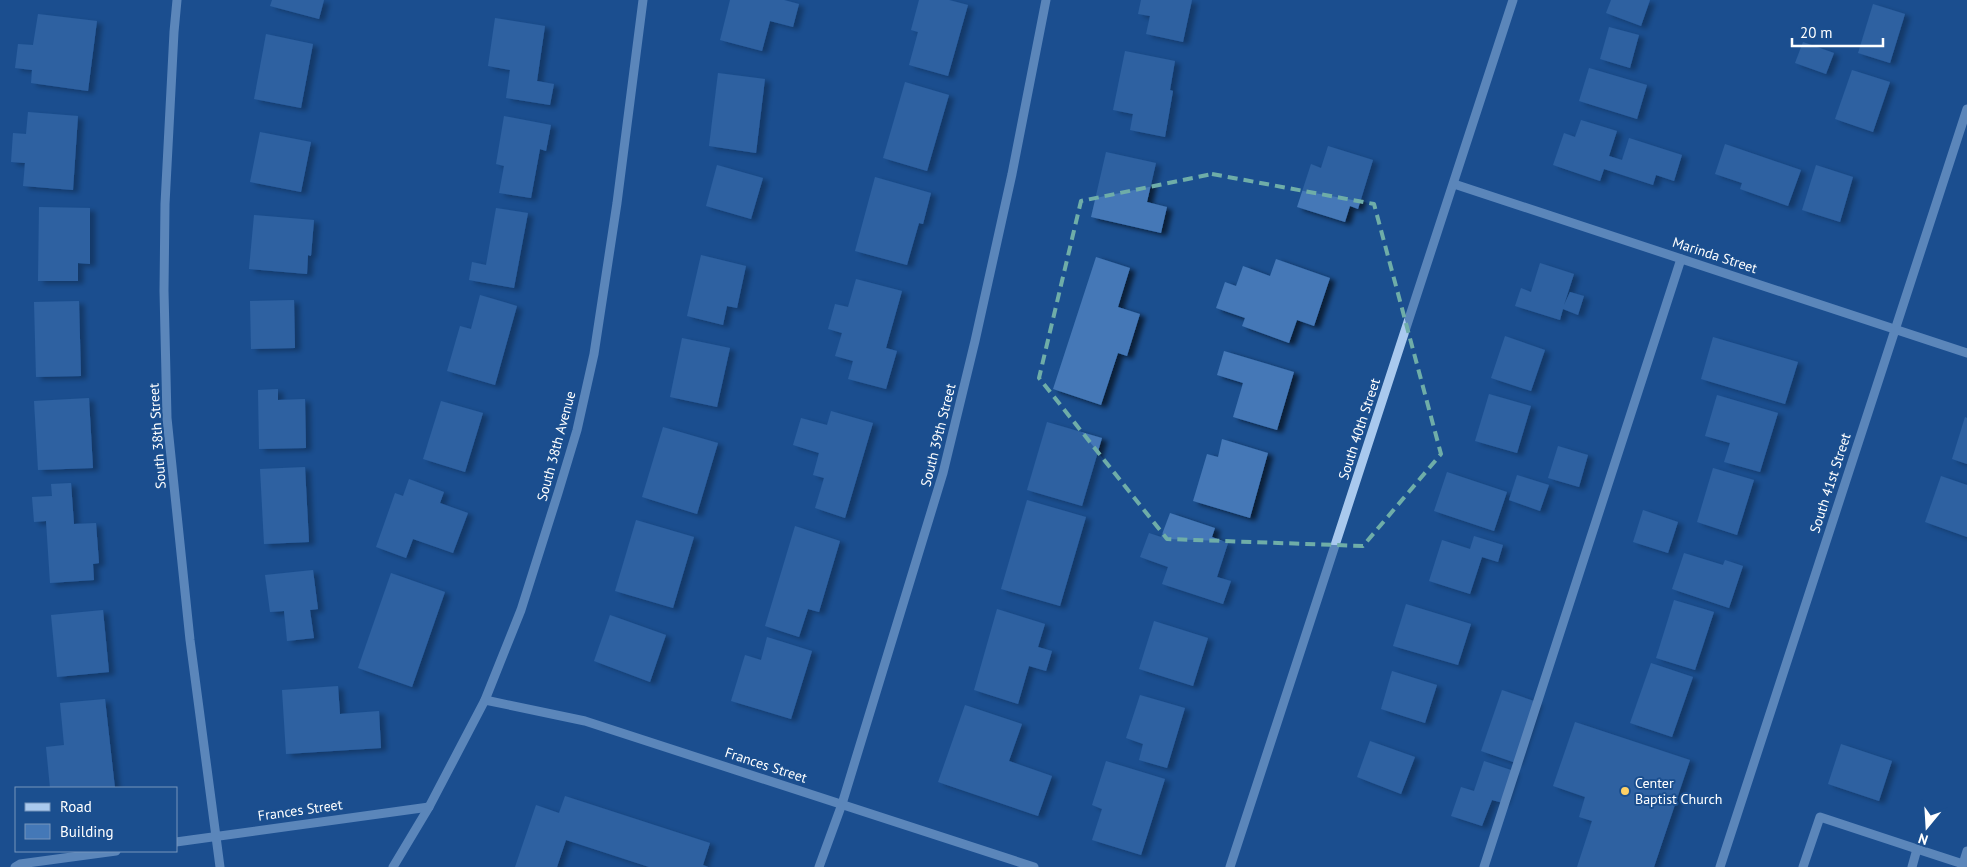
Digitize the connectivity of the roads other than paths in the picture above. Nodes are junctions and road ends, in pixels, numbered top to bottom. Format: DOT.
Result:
graph roads {
  1 [pos="177,0"];
  2 [pos="643,0"];
  3 [pos="1046,0"];
  4 [pos="1513,0"];
  5 [pos="1967,109"];
  6 [pos="1454,184"];
  7 [pos="1681,259"];
  8 [pos="1895,329"];
  9 [pos="1967,352"];
  10 [pos="486,700"];
  11 [pos="842,804"];
  12 [pos="429,806"];
  13 [pos="216,836"];
  14 [pos="178,842"];
  15 [pos="1918,849"];
  16 [pos="1967,851"];
  17 [pos="109,852"];
  18 [pos="1962,865"];
  19 [pos="15,867"];
  20 [pos="220,867"];
  21 [pos="393,867"];
  22 [pos="819,867"];
  23 [pos="1034,867"];
  24 [pos="1230,867"];
  25 [pos="1484,867"];
  26 [pos="1720,867"];
  27 [pos="1803,867"];
  28 [pos="1912,867"];
  1 -- 13 [label="street, South 38th Street"];
  2 -- 10 [label="street, South 38th Avenue"];
  3 -- 11 [label="street, South 39th Street"];
  4 -- 6 [label="street, South 40th Street"];
  5 -- 8 [label="street, South 41st Street"];
  6 -- 7 [label="street, Marinda Street"];
  6 -- 24 [label="street, South 40th Street"];
  7 -- 8 [label="street, Marinda Street"];
  7 -- 25 [label="street"];
  8 -- 9 [label="street, Marinda Street"];
  8 -- 26 [label="street, South 41st Street"];
  10 -- 11 [label="street, Frances Street"];
  10 -- 12 [label="street, South 38th Avenue"];
  11 -- 22 [label="street, South 39th Street"];
  11 -- 23 [label="street, Frances Street"];
  12 -- 13 [label="street, Frances Street"];
  12 -- 21 [label="street, South 38th Avenue"];
  13 -- 14 [label="street, Frances Street"];
  13 -- 20 [label="street, South 38th Street"];
  15 -- 18 [label="street"];
  15 -- 27 [label="street"];
  15 -- 28 [label="street"];
  16 -- 18 [label="street"];
  17 -- 19 [label="street"];
}
